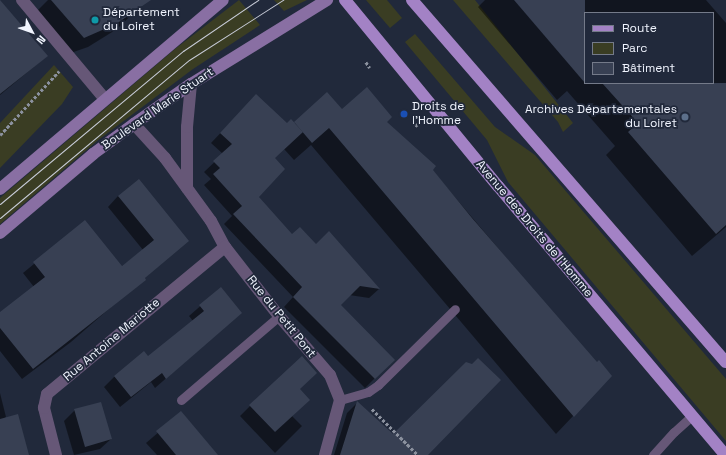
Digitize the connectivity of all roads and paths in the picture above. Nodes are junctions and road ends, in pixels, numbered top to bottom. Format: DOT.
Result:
graph roads {
  1 [pos="22,0"];
  2 [pos="223,0"];
  3 [pos="327,0"];
  4 [pos="345,0"];
  5 [pos="412,0"];
  6 [pos="71,59"];
  7 [pos="366,62"];
  8 [pos="370,68"];
  9 [pos="191,84"];
  10 [pos="104,98"];
  11 [pos="419,123"];
  12 [pos="134,124"];
  13 [pos="415,126"];
  14 [pos="0,135"];
  15 [pos="187,188"];
  16 [pos="0,189"];
  17 [pos="0,233"];
  18 [pos="225,247"];
  19 [pos="456,309"];
  20 [pos="279,316"];
  21 [pos="726,362"];
  22 [pos="357,394"];
  23 [pos="181,400"];
  24 [pos="340,400"];
  25 [pos="692,416"];
  26 [pos="56,455"];
  27 [pos="325,455"];
  28 [pos="418,455"];
  29 [pos="653,455"];
  30 [pos="725,455"];
  1 -- 6 [label="street"];
  2 -- 10 [label="main road"];
  3 -- 9 [label="main road, Boulevard Marie Stuart"];
  4 -- 25 [label="main road, Avenue des Droits de l'Homme"];
  5 -- 21 [label="main road"];
  6 -- 10 [label="street"];
  6 -- 14 [label="path"];
  7 -- 8 [label="path"];
  9 -- 12 [label="main road, Boulevard Marie Stuart"];
  9 -- 15 [label="street"];
  10 -- 16 [label="main road"];
  11 -- 13 [label="path"];
  12 -- 15 [label="street, Rue du Petit Pont"];
  12 -- 17 [label="main road, Boulevard Marie Stuart"];
  15 -- 18 [label="street, Rue du Petit Pont"];
  18 -- 20 [label="street, Rue du Petit Pont"];
  18 -- 26 [label="street, Rue Antoine Mariotte"];
  19 -- 22 [label="lane"];
  20 -- 23 [label="lane"];
  20 -- 24 [label="street, Rue du Petit Pont"];
  22 -- 24 [label="lane"];
  22 -- 28 [label="path"];
  24 -- 27 [label="street"];
  25 -- 29 [label="lane"];
  25 -- 30 [label="main road, Avenue des Droits de l'Homme"];
}
